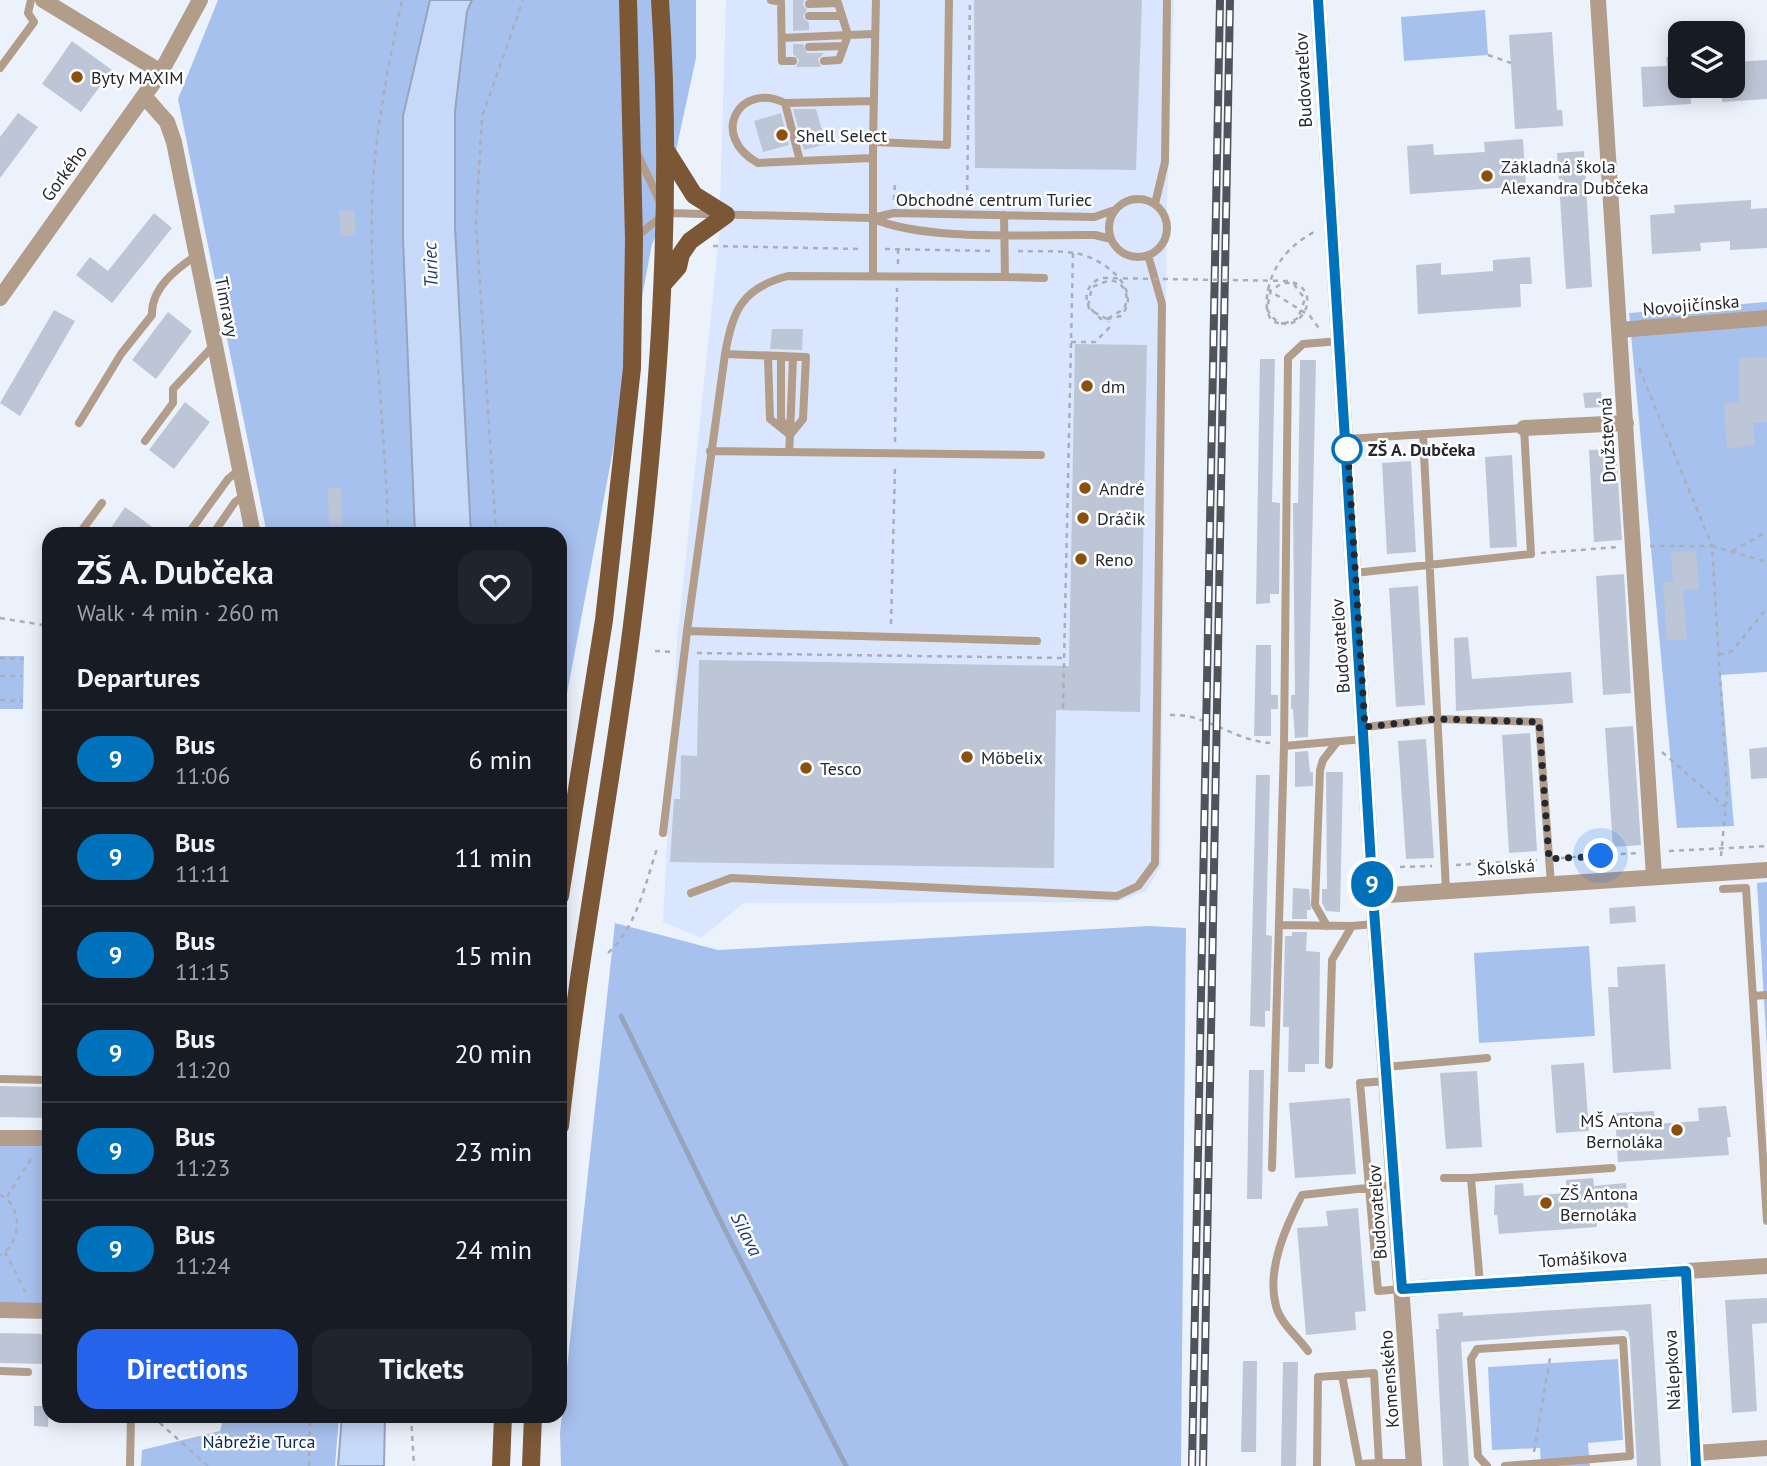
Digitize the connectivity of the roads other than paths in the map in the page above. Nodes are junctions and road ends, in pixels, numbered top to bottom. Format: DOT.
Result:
graph roads {
  1 [pos="31,0"];
  2 [pos="43,0"];
  3 [pos="200,0"];
  4 [pos="628,0"];
  5 [pos="660,0"];
  6 [pos="771,0"];
  7 [pos="876,0"];
  8 [pos="949,0"];
  9 [pos="1167,0"];
  10 [pos="1318,0"];
  11 [pos="1598,0"];
  12 [pos="781,2"];
  13 [pos="793,4"];
  14 [pos="809,4"];
  15 [pos="781,16"];
  16 [pos="809,16"];
  17 [pos="842,16"];
  18 [pos="793,17"];
  19 [pos="875,34"];
  20 [pos="848,35"];
  21 [pos="782,38"];
  22 [pos="844,46"];
  23 [pos="810,47"];
  24 [pos="782,48"];
  25 [pos="793,48"];
  26 [pos="793,61"];
  27 [pos="824,61"];
  28 [pos="0,68"];
  29 [pos="161,72"];
  30 [pos="144,96"];
  31 [pos="874,102"];
  32 [pos="785,103"];
  33 [pos="633,142"];
  34 [pos="873,142"];
  35 [pos="666,150"];
  36 [pos="872,158"];
  37 [pos="800,161"];
  38 [pos="1155,204"];
  39 [pos="1115,210"];
  40 [pos="666,213"];
  41 [pos="726,215"];
  42 [pos="1004,215"];
  43 [pos="872,218"];
  44 [pos="1004,233"];
  45 [pos="634,239"];
  46 [pos="1111,239"];
  47 [pos="197,255"];
  48 [pos="1149,255"];
  49 [pos="873,275"];
  50 [pos="1005,277"];
  51 [pos="1044,278"];
  52 [pos="663,284"];
  53 [pos="0,298"];
  54 [pos="1767,318"];
  55 [pos="1619,331"];
  56 [pos="1332,341"];
  57 [pos="215,344"];
  58 [pos="724,354"];
  59 [pos="768,357"];
  60 [pos="781,357"];
  61 [pos="79,423"];
  62 [pos="1626,423"];
  63 [pos="1524,428"];
  64 [pos="1423,434"];
  65 [pos="790,435"];
  66 [pos="1347,439"];
  67 [pos="145,442"];
  68 [pos="710,451"];
  69 [pos="789,452"];
  70 [pos="1041,455"];
  71 [pos="240,469"];
  72 [pos="245,495"];
  73 [pos="102,503"];
  74 [pos="84,527"];
  75 [pos="193,527"];
  76 [pos="218,527"];
  77 [pos="252,527"];
  78 [pos="1429,567"];
  79 [pos="1354,573"];
  80 [pos="687,631"];
  81 [pos="1037,641"];
  82 [pos="1437,719"];
  83 [pos="1365,733"];
  84 [pos="1337,742"];
  85 [pos="1284,746"];
  86 [pos="663,833"];
  87 [pos="567,853"];
  88 [pos="1767,870"];
  89 [pos="1654,877"];
  90 [pos="1551,884"];
  91 [pos="1723,889"];
  92 [pos="1446,890"];
  93 [pos="691,893"];
  94 [pos="1373,896"];
  95 [pos="1375,924"];
  96 [pos="1279,925"];
  97 [pos="1327,926"];
  98 [pos="1352,926"];
  99 [pos="1767,995"];
  100 [pos="1753,996"];
  101 [pos="1487,1058"];
  102 [pos="1329,1065"];
  103 [pos="567,1068"];
  104 [pos="1386,1074"];
  105 [pos="0,1079"];
  106 [pos="42,1080"];
  107 [pos="1763,1099"];
  108 [pos="0,1138"];
  109 [pos="42,1138"];
  110 [pos="1272,1168"];
  111 [pos="1612,1168"];
  112 [pos="1444,1178"];
  113 [pos="1472,1178"];
  114 [pos="1394,1185"];
  115 [pos="1369,1187"];
  116 [pos="1766,1200"];
  117 [pos="1767,1221"];
  118 [pos="1767,1266"];
  119 [pos="1686,1271"];
  120 [pos="1480,1284"];
  121 [pos="1402,1289"];
  122 [pos="0,1310"];
  123 [pos="42,1311"];
  124 [pos="1308,1351"];
  125 [pos="0,1371"];
  126 [pos="28,1372"];
  127 [pos="1342,1375"];
  128 [pos="131,1423"];
  129 [pos="503,1423"];
  130 [pos="533,1423"];
  131 [pos="1767,1448"];
  132 [pos="1696,1460"];
  133 [pos="1379,1463"];
  134 [pos="1414,1465"];
  135 [pos="1529,1465"];
  136 [pos="130,1466"];
  137 [pos="501,1466"];
  138 [pos="531,1466"];
  139 [pos="1317,1466"];
  140 [pos="1487,1466"];
  141 [pos="1504,1466"];
  1 -- 28 [label="lane"];
  2 -- 29 [label="street"];
  3 -- 29 [label="street, Gorkého"];
  4 -- 33 [label="main road"];
  5 -- 35 [label="main road"];
  6 -- 12 [label="lane"];
  7 -- 19 [label="lane"];
  8 -- 34 [label="lane"];
  9 -- 38 [label="lane"];
  10 -- 56 [label="street, Budovateľov"];
  11 -- 55 [label="street, Družstevná"];
  12 -- 13 [label="lane"];
  12 -- 15 [label="lane"];
  14 -- 17 [label="lane"];
  15 -- 18 [label="lane"];
  15 -- 21 [label="lane"];
  16 -- 17 [label="lane"];
  17 -- 20 [label="lane"];
  19 -- 20 [label="lane"];
  19 -- 31 [label="lane"];
  20 -- 21 [label="lane"];
  20 -- 22 [label="lane"];
  21 -- 24 [label="lane"];
  22 -- 23 [label="lane"];
  22 -- 27 [label="lane"];
  24 -- 25 [label="lane"];
  24 -- 26 [label="lane"];
  29 -- 30 [label="street, Gorkého"];
  30 -- 47 [label="street, Timravy"];
  30 -- 53 [label="street, Gorkého"];
  31 -- 32 [label="lane"];
  31 -- 34 [label="lane"];
  32 -- 37 [label="lane"];
  32 -- 37 [label="lane"];
  33 -- 40 [label="lane"];
  33 -- 45 [label="main road"];
  34 -- 36 [label="lane"];
  35 -- 40 [label="main road"];
  35 -- 41 [label="main road"];
  36 -- 37 [label="lane"];
  36 -- 43 [label="lane"];
  38 -- 39 [label="lane"];
  38 -- 48 [label="lane"];
  39 -- 42 [label="lane, Obchodné centrum Turiec"];
  39 -- 46 [label="lane"];
  40 -- 41 [label="lane, Obchodné centrum Turiec"];
  40 -- 45 [label="lane"];
  40 -- 52 [label="main road"];
  41 -- 43 [label="lane, Obchodné centrum Turiec"];
  41 -- 52 [label="main road"];
  42 -- 43 [label="lane, Obchodné centrum Turiec"];
  42 -- 44 [label="lane"];
  43 -- 44 [label="lane, Obchodné centrum Turiec"];
  43 -- 49 [label="lane"];
  44 -- 46 [label="lane, Obchodné centrum Turiec"];
  44 -- 50 [label="lane"];
  45 -- 87 [label="main road"];
  46 -- 48 [label="lane"];
  47 -- 57 [label="street, Timravy"];
  47 -- 61 [label="lane"];
  48 -- 93 [label="lane"];
  49 -- 50 [label="lane"];
  49 -- 58 [label="lane"];
  50 -- 51 [label="lane"];
  52 -- 103 [label="main road"];
  54 -- 55 [label="street, Novojičínska"];
  55 -- 62 [label="street, Družstevná"];
  56 -- 66 [label="street, Budovateľov"];
  56 -- 85 [label="lane"];
  57 -- 67 [label="lane"];
  57 -- 71 [label="street, Timravy"];
  58 -- 59 [label="lane"];
  58 -- 68 [label="lane"];
  59 -- 60 [label="lane"];
  59 -- 65 [label="lane"];
  60 -- 65 [label="lane"];
  60 -- 65 [label="lane"];
  62 -- 63 [label="street"];
  62 -- 89 [label="street, Družstevná"];
  63 -- 64 [label="lane"];
  63 -- 78 [label="lane"];
  64 -- 66 [label="lane"];
  64 -- 78 [label="lane"];
  65 -- 69 [label="lane"];
  66 -- 79 [label="street, Budovateľov"];
  68 -- 69 [label="lane"];
  68 -- 80 [label="lane"];
  69 -- 70 [label="lane"];
  71 -- 72 [label="street, Timravy"];
  71 -- 75 [label="lane"];
  72 -- 76 [label="lane"];
  72 -- 77 [label="street, Timravy"];
  73 -- 74 [label="lane"];
  78 -- 79 [label="lane"];
  78 -- 82 [label="lane"];
  79 -- 83 [label="street, Budovateľov"];
  80 -- 81 [label="lane"];
  80 -- 86 [label="lane"];
  82 -- 83 [label="lane"];
  82 -- 90 [label="lane"];
  82 -- 92 [label="lane"];
  83 -- 84 [label="lane"];
  83 -- 94 [label="street, Budovateľov"];
  84 -- 85 [label="lane"];
  84 -- 97 [label="lane"];
  85 -- 96 [label="lane"];
  88 -- 89 [label="street, Školská"];
  89 -- 90 [label="street, Školská"];
  90 -- 92 [label="street, Školská"];
  91 -- 100 [label="lane"];
  92 -- 94 [label="street, Školská"];
  94 -- 95 [label="street, Budovateľov"];
  95 -- 98 [label="lane"];
  95 -- 104 [label="street, Budovateľov"];
  96 -- 97 [label="lane"];
  96 -- 110 [label="lane"];
  97 -- 98 [label="lane"];
  98 -- 102 [label="lane"];
  99 -- 100 [label="lane"];
  100 -- 107 [label="lane"];
  101 -- 104 [label="lane"];
  104 -- 114 [label="street, Budovateľov"];
  104 -- 115 [label="lane"];
  105 -- 106 [label="lane"];
  107 -- 116 [label="lane"];
  108 -- 109 [label="street"];
  111 -- 113 [label="lane"];
  112 -- 113 [label="lane"];
  113 -- 120 [label="lane"];
  114 -- 115 [label="lane"];
  114 -- 121 [label="street, Budovateľov"];
  115 -- 121 [label="lane"];
  115 -- 124 [label="lane"];
  116 -- 117 [label="lane"];
  118 -- 119 [label="street, Tomášikova"];
  119 -- 120 [label="street, Tomášikova"];
  119 -- 132 [label="street, Nálepkova"];
  120 -- 121 [label="street, Tomášikova"];
  121 -- 134 [label="street, Komenského"];
  122 -- 123 [label="street"];
  125 -- 126 [label="lane"];
  127 -- 133 [label="lane"];
  127 -- 133 [label="lane"];
  127 -- 139 [label="lane"];
  128 -- 136 [label="lane"];
  129 -- 137 [label="main road"];
  130 -- 138 [label="main road"];
  131 -- 132 [label="street"];
  133 -- 134 [label="lane"];
  135 -- 140 [label="lane"];
  135 -- 141 [label="lane"];
}
